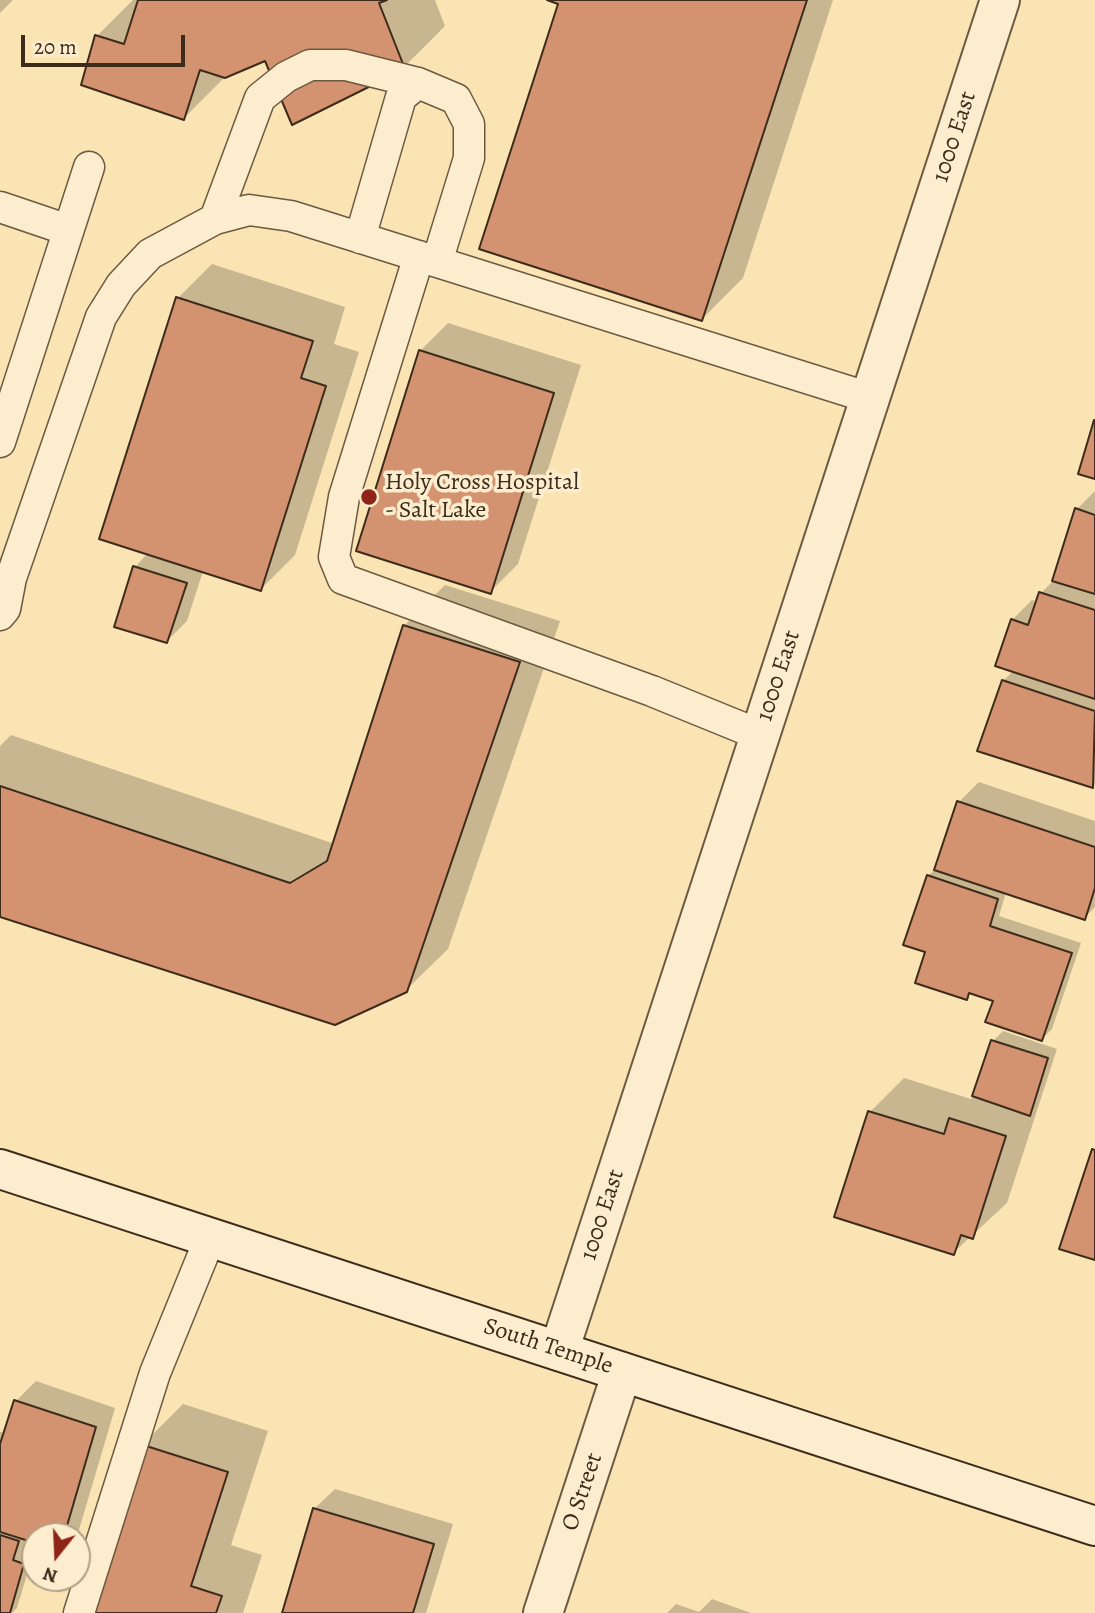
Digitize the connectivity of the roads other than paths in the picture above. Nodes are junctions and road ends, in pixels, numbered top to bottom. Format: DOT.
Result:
graph roads {
  1 [pos="1000,0"];
  2 [pos="418,83"];
  3 [pos="89,167"];
  4 [pos="0,207"];
  5 [pos="215,219"];
  6 [pos="68,230"];
  7 [pos="360,238"];
  8 [pos="428,259"];
  9 [pos="870,398"];
  10 [pos="0,442"];
  11 [pos="0,615"];
  12 [pos="760,735"];
  13 [pos="0,1169"];
  14 [pos="210,1238"];
  15 [pos="559,1351"];
  16 [pos="622,1372"];
  17 [pos="1095,1526"];
  18 [pos="79,1613"];
  19 [pos="543,1613"];
  1 -- 9 [label="street, 1000 East"];
  2 -- 5 [label="lane"];
  2 -- 7 [label="lane"];
  2 -- 8 [label="lane"];
  3 -- 6 [label="lane"];
  4 -- 6 [label="lane"];
  5 -- 7 [label="lane"];
  5 -- 11 [label="lane"];
  6 -- 10 [label="lane"];
  7 -- 8 [label="lane"];
  8 -- 9 [label="lane"];
  8 -- 12 [label="lane"];
  9 -- 12 [label="street, 1000 East"];
  12 -- 15 [label="street, 1000 East"];
  13 -- 14 [label="street, South Temple"];
  14 -- 15 [label="street, South Temple"];
  14 -- 18 [label="lane"];
  15 -- 16 [label="street, South Temple"];
  16 -- 17 [label="street, South Temple"];
  16 -- 19 [label="street, O Street"];
}
